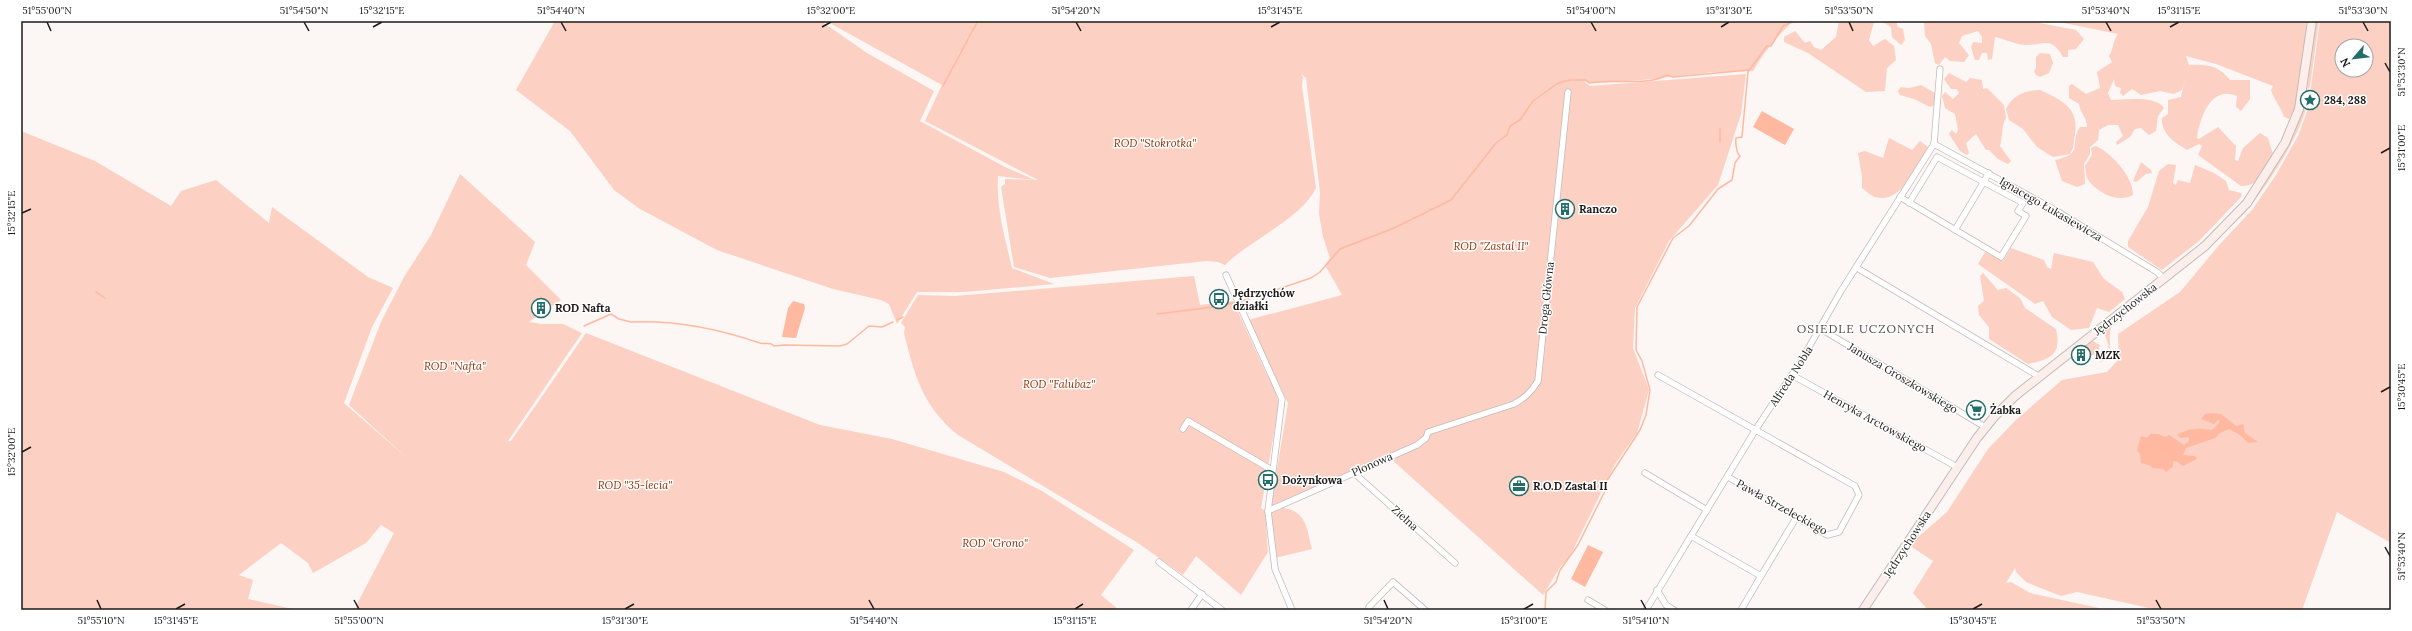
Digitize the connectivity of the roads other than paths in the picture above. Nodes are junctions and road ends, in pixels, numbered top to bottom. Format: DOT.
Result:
graph roads {
  1 [pos="2312,21"];
  2 [pos="1940,69"];
  3 [pos="1568,92"];
  4 [pos="1934,144"];
  5 [pos="1989,173"];
  6 [pos="1984,182"];
  7 [pos="1900,198"];
  8 [pos="1909,203"];
  9 [pos="1955,230"];
  10 [pos="1857,268"];
  11 [pos="1226,275"];
  12 [pos="2164,279"];
  13 [pos="1821,329"];
  14 [pos="1658,375"];
  15 [pos="1792,375"];
  16 [pos="2040,376"];
  17 [pos="1980,414"];
  18 [pos="1976,421"];
  19 [pos="1985,427"];
  20 [pos="1183,429"];
  21 [pos="1756,429"];
  22 [pos="1428,432"];
  23 [pos="1958,467"];
  24 [pos="1272,470"];
  25 [pos="1645,472"];
  26 [pos="1354,473"];
  27 [pos="1728,477"];
  28 [pos="1707,510"];
  29 [pos="1268,511"];
  30 [pos="1796,518"];
  31 [pos="1691,536"];
  32 [pos="1159,562"];
  33 [pos="1455,563"];
  34 [pos="1761,576"];
  35 [pos="1657,590"];
  36 [pos="1202,594"];
  37 [pos="1370,596"];
  38 [pos="1588,600"];
  39 [pos="1368,609"];
  40 [pos="1191,610"];
  41 [pos="1222,610"];
  42 [pos="1292,610"];
  43 [pos="1425,610"];
  44 [pos="1605,610"];
  45 [pos="1646,610"];
  46 [pos="1674,610"];
  47 [pos="1741,610"];
  48 [pos="1863,610"];
  1 -- 12 [label="main road, Jędrzychowska"];
  2 -- 4 [label="street, Alfreda Nobla"];
  3 -- 22 [label="street, Droga Główna"];
  4 -- 5 [label="street, Ignacego Łukasiewicza"];
  4 -- 7 [label="street, Alfreda Nobla"];
  5 -- 6 [label="street"];
  5 -- 12 [label="street, Ignacego Łukasiewicza"];
  6 -- 8 [label="street"];
  6 -- 9 [label="street"];
  6 -- 9 [label="street"];
  7 -- 8 [label="street"];
  7 -- 10 [label="street, Alfreda Nobla"];
  8 -- 9 [label="street"];
  10 -- 13 [label="street, Alfreda Nobla"];
  10 -- 16 [label="street"];
  11 -- 24 [label="street"];
  12 -- 16 [label="main road, Jędrzychowska"];
  13 -- 15 [label="street, Alfreda Nobla"];
  13 -- 18 [label="street, Janusza Groszkowskiego"];
  14 -- 21 [label="street"];
  15 -- 21 [label="street, Alfreda Nobla"];
  15 -- 23 [label="street, Henryka Arctowskiego"];
  16 -- 19 [label="main road, Jędrzychowska"];
  17 -- 18 [label="street"];
  18 -- 19 [label="street, Janusza Groszkowskiego"];
  19 -- 23 [label="main road, Jędrzychowska"];
  20 -- 24 [label="street"];
  21 -- 27 [label="street, Alfreda Nobla"];
  21 -- 30 [label="street, Pawła Strzeleckiego"];
  22 -- 26 [label="street, Plonowa"];
  23 -- 48 [label="main road, Jędrzychowska"];
  24 -- 29 [label="street"];
  25 -- 28 [label="street"];
  26 -- 29 [label="street, Plonowa"];
  26 -- 33 [label="street, Zielna"];
  27 -- 28 [label="street, Alfreda Nobla"];
  27 -- 30 [label="street, Pawła Strzeleckiego"];
  28 -- 31 [label="street, Alfreda Nobla"];
  29 -- 42 [label="street"];
  30 -- 34 [label="street"];
  31 -- 34 [label="street"];
  31 -- 35 [label="street, Alfreda Nobla"];
  32 -- 36 [label="street"];
  34 -- 47 [label="street"];
  35 -- 45 [label="street, Alfreda Nobla"];
  35 -- 46 [label="street"];
  36 -- 40 [label="street"];
  36 -- 41 [label="street"];
  37 -- 39 [label="street"];
  38 -- 44 [label="street"];
  39 -- 43 [label="street"];
}
